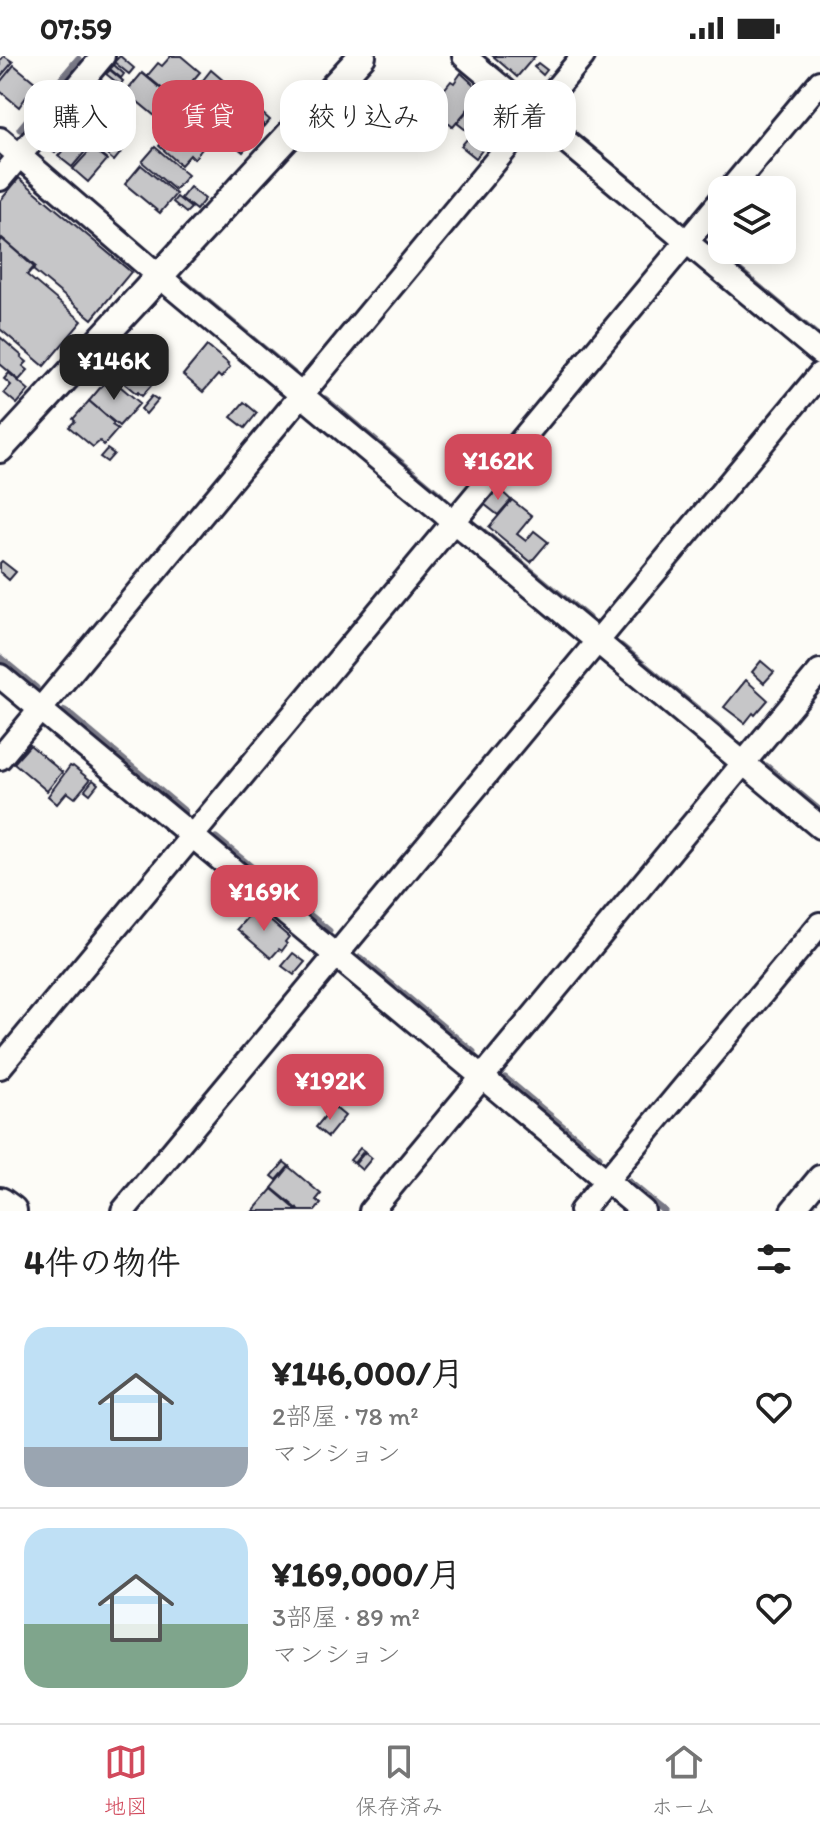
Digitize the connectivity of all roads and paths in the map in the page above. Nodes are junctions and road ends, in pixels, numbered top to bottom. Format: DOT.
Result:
graph roads {
  1 [pos="103,56"];
  2 [pos="362,56"];
  3 [pos="464,56"];
  4 [pos="583,56"];
  5 [pos="493,80"];
  6 [pos="563,80"];
  7 [pos="820,82"];
  8 [pos="0,139"];
  9 [pos="576,149"];
  10 [pos="504,152"];
  11 [pos="20,157"];
  12 [pos="742,176"];
  13 [pos="0,179"];
  14 [pos="708,216"];
  15 [pos="686,242"];
  16 [pos="159,276"];
  17 [pos="820,353"];
  18 [pos="820,374"];
  19 [pos="302,395"];
  20 [pos="0,449"];
  21 [pos="454,522"];
  22 [pos="597,641"];
  23 [pos="820,671"];
  24 [pos="0,676"];
  25 [pos="40,709"];
  26 [pos="0,758"];
  27 [pos="744,763"];
  28 [pos="820,827"];
  29 [pos="192,836"];
  30 [pos="820,924"];
  31 [pos="336,955"];
  32 [pos="0,1067"];
  33 [pos="482,1077"];
  34 [pos="820,1177"];
  35 [pos="606,1180"];
  36 [pos="0,1203"];
  37 [pos="11,1211"];
  38 [pos="123,1211"];
  39 [pos="371,1211"];
  40 [pos="581,1211"];
  41 [pos="643,1211"];
  42 [pos="792,1211"];
  1 -- 11 [label="street"];
  2 -- 16 [label="street"];
  3 -- 5 [label="street"];
  4 -- 6 [label="street"];
  7 -- 12 [label="street"];
  8 -- 11 [label="street"];
  9 -- 15 [label="street"];
  10 -- 19 [label="street"];
  11 -- 13 [label="street"];
  11 -- 16 [label="street"];
  14 -- 15 [label="street"];
  15 -- 17 [label="street"];
  15 -- 21 [label="street"];
  16 -- 19 [label="street"];
  16 -- 20 [label="street"];
  18 -- 22 [label="street"];
  19 -- 21 [label="street"];
  19 -- 25 [label="street"];
  21 -- 22 [label="street"];
  21 -- 29 [label="street"];
  22 -- 27 [label="street"];
  22 -- 31 [label="street"];
  23 -- 27 [label="street"];
  24 -- 25 [label="street"];
  25 -- 26 [label="street"];
  25 -- 29 [label="street"];
  27 -- 28 [label="street"];
  27 -- 33 [label="street"];
  29 -- 31 [label="street"];
  29 -- 32 [label="street"];
  30 -- 35 [label="street"];
  31 -- 33 [label="street"];
  31 -- 38 [label="street"];
  33 -- 35 [label="street"];
  33 -- 39 [label="street"];
  34 -- 42 [label="street"];
  35 -- 40 [label="street"];
  35 -- 41 [label="street"];
  36 -- 37 [label="main road"];
}
